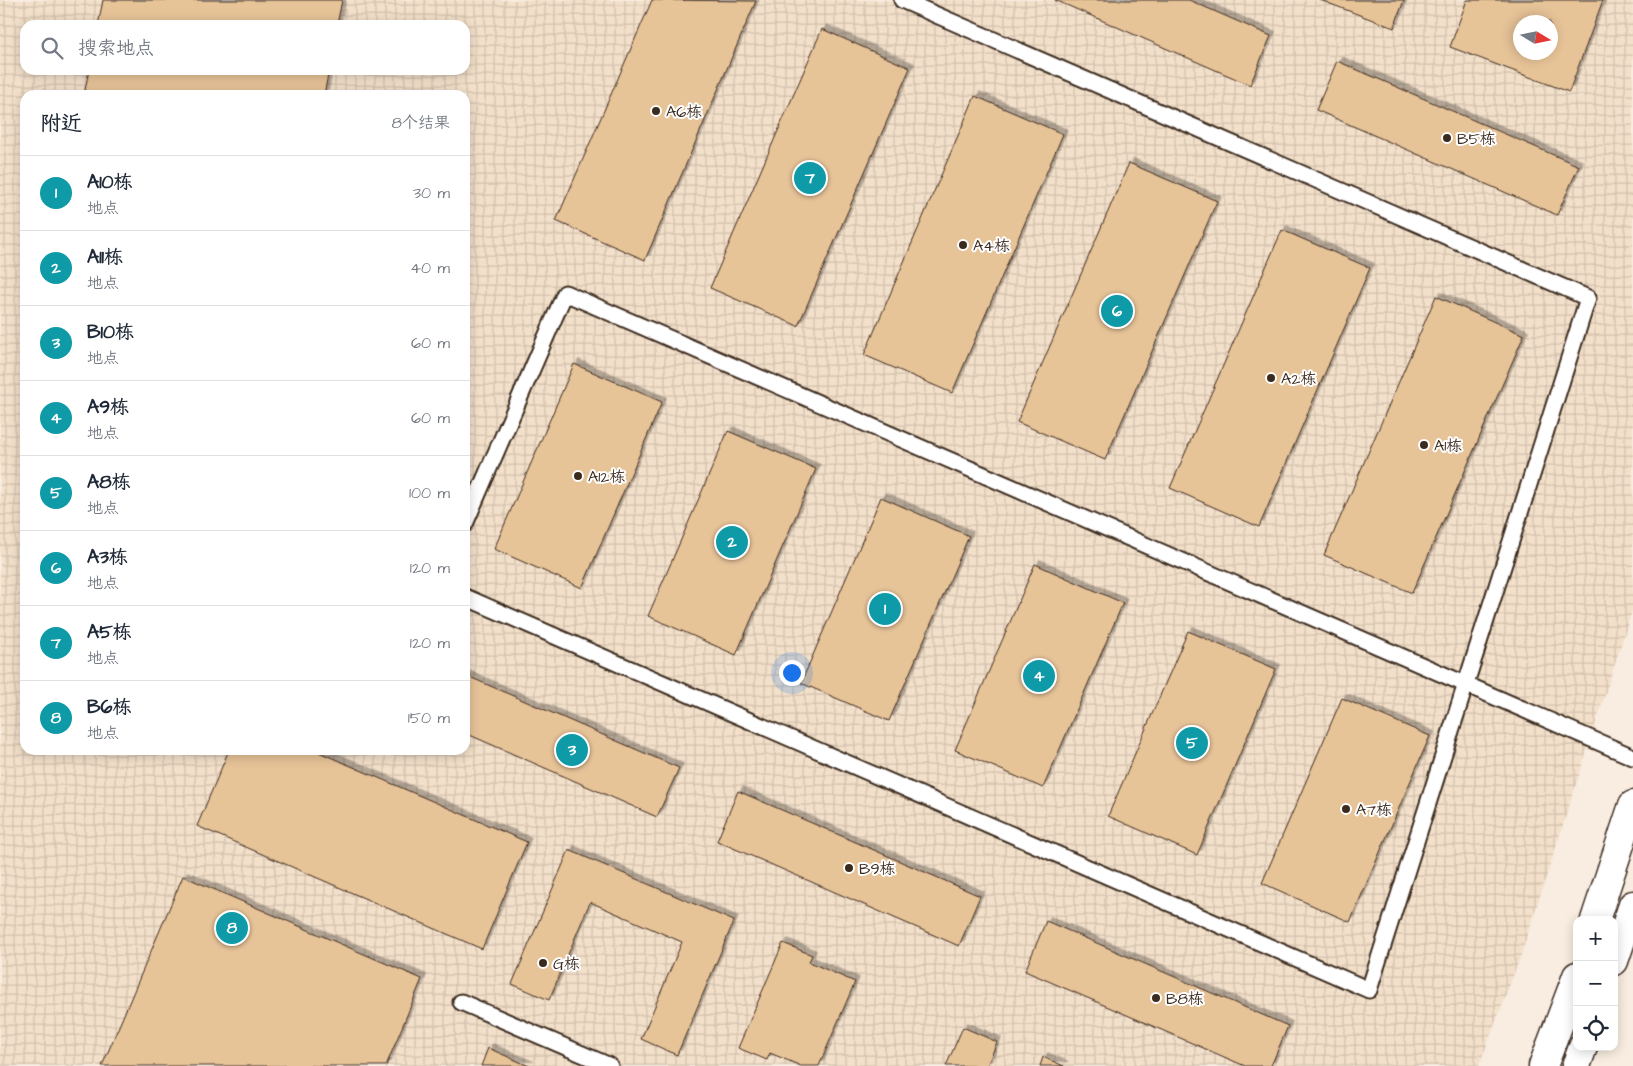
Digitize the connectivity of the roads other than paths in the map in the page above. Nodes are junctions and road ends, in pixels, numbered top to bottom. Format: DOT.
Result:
graph roads {
  1 [pos="902,0"];
  2 [pos="470,512"];
  3 [pos="470,599"];
  4 [pos="1466,684"];
  5 [pos="1633,757"];
  6 [pos="1633,805"];
  7 [pos="1633,905"];
  8 [pos="1596,916"];
  9 [pos="1618,949"];
  10 [pos="1573,987"];
  11 [pos="461,1002"];
  12 [pos="1582,1051"];
  13 [pos="610,1066"];
  14 [pos="1543,1066"];
  15 [pos="1576,1066"];
  1 -- 4 [label="lane"];
  2 -- 4 [label="lane"];
  3 -- 4 [label="lane"];
  4 -- 5 [label="lane"];
  6 -- 8 [label="street"];
  7 -- 9 [label="street"];
  10 -- 14 [label="street"];
  11 -- 13 [label="lane"];
  12 -- 15 [label="street"];
}
